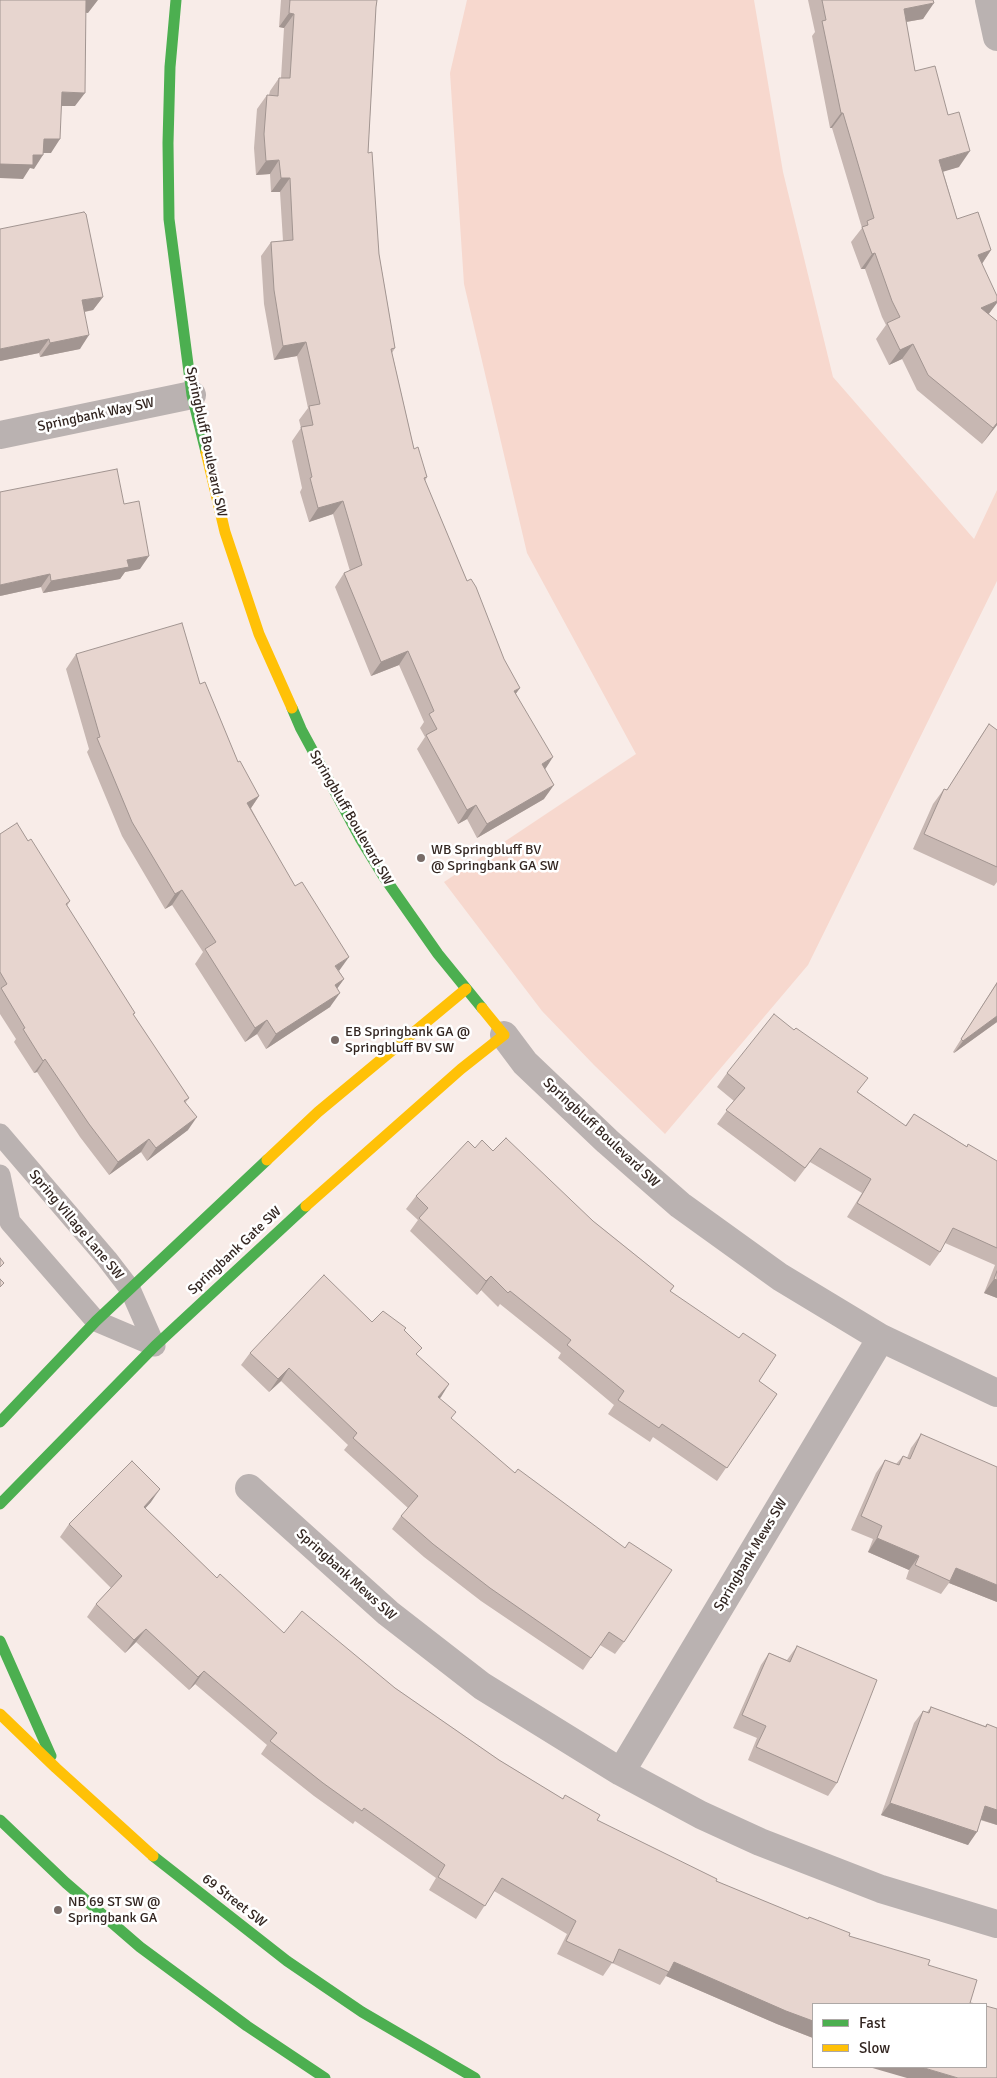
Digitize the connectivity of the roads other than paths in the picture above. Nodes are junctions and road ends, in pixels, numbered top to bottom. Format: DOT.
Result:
graph roads {
  1 [pos="176,0"];
  2 [pos="989,0"];
  3 [pos="997,37"];
  4 [pos="192,396"];
  5 [pos="0,435"];
  6 [pos="466,989"];
  7 [pos="504,1035"];
  8 [pos="0,1134"];
  9 [pos="0,1175"];
  10 [pos="130,1289"];
  11 [pos="96,1321"];
  12 [pos="881,1338"];
  13 [pos="155,1346"];
  14 [pos="997,1392"];
  15 [pos="0,1422"];
  16 [pos="249,1488"];
  17 [pos="0,1504"];
  18 [pos="0,1641"];
  19 [pos="0,1714"];
  20 [pos="56,1768"];
  21 [pos="622,1772"];
  22 [pos="0,1820"];
  23 [pos="997,1924"];
  24 [pos="325,2078"];
  25 [pos="475,2078"];
  1 -- 4 [label="street, Springbluff Boulevard SW"];
  2 -- 3 [label="street"];
  4 -- 5 [label="street, Springbank Way SW"];
  4 -- 6 [label="street, Springbluff Boulevard SW"];
  6 -- 7 [label="street, Springbluff Boulevard SW"];
  6 -- 10 [label="street"];
  7 -- 12 [label="street, Springbluff Boulevard SW"];
  7 -- 13 [label="street, Springbank Gate SW"];
  8 -- 10 [label="lane, Spring Village Lane SW"];
  9 -- 11 [label="lane"];
  10 -- 11 [label="street"];
  10 -- 13 [label="lane, Spring Village Lane SW"];
  11 -- 13 [label="lane"];
  11 -- 15 [label="street"];
  12 -- 14 [label="street, Springbluff Boulevard SW"];
  12 -- 21 [label="street, Springbank Mews SW"];
  13 -- 17 [label="street, Springbank Gate SW"];
  16 -- 21 [label="street, Springbank Mews SW"];
  18 -- 20 [label="street"];
  19 -- 20 [label="street, 69 Street SW"];
  20 -- 25 [label="street, 69 Street SW"];
  21 -- 23 [label="street, Springbank Mews SW"];
  22 -- 24 [label="street"];
}
